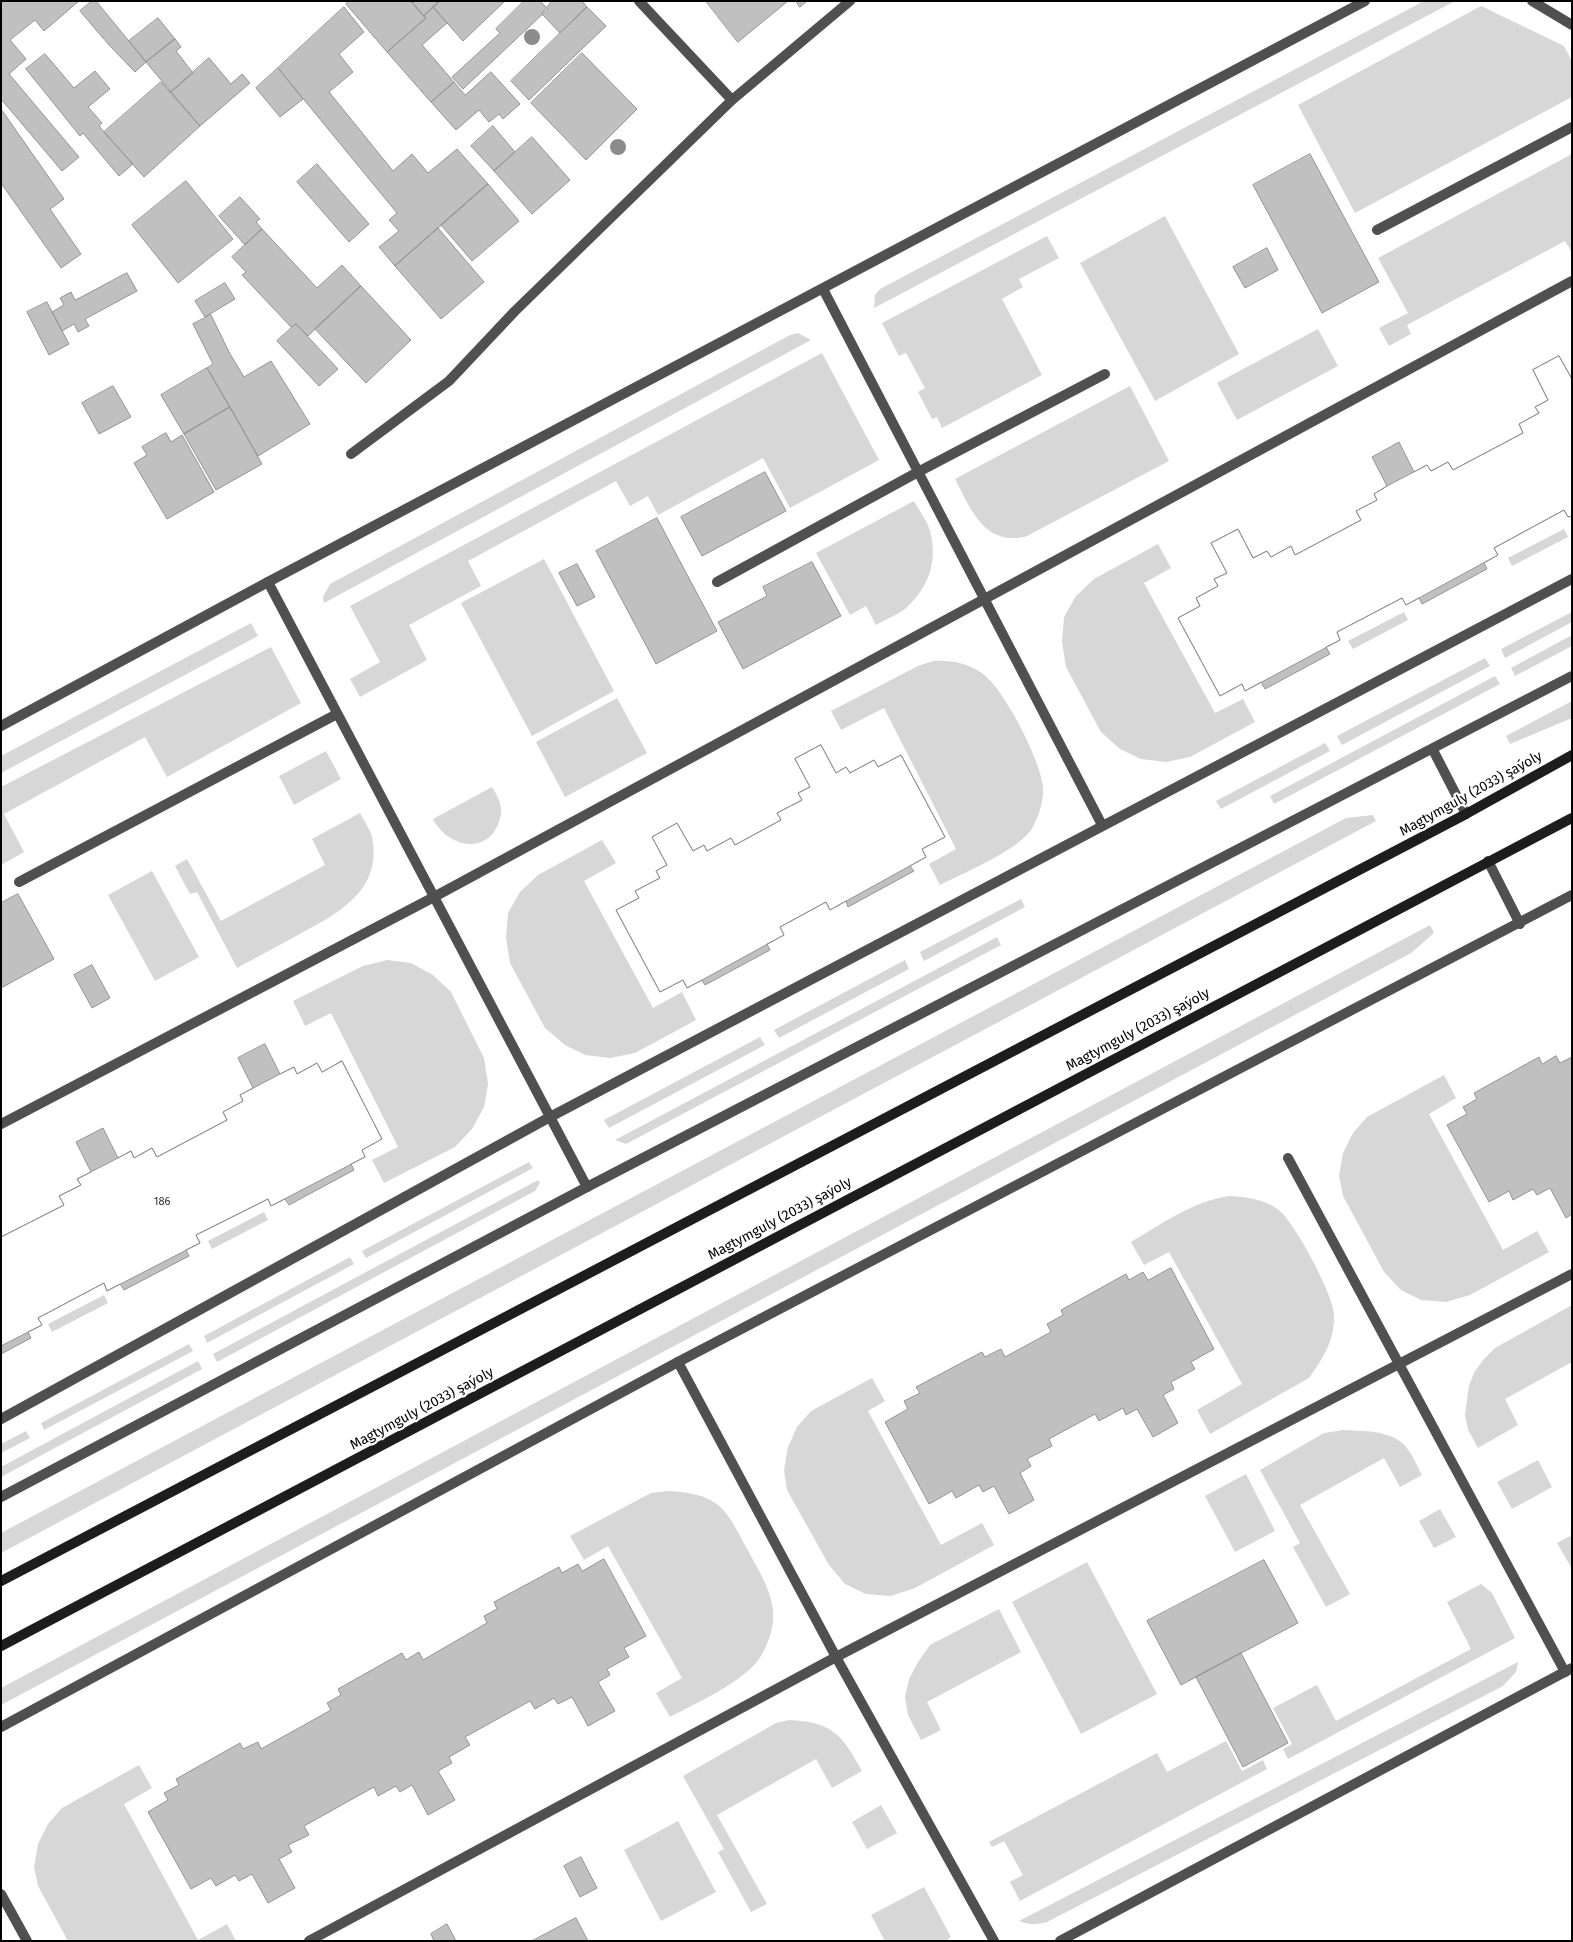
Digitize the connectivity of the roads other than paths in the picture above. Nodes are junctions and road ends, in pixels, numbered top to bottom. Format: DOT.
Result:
graph roads {
  1 [pos="639,1"];
  2 [pos="850,1"];
  3 [pos="1365,1"];
  4 [pos="1532,1"];
  5 [pos="1572,25"];
  6 [pos="732,100"];
  7 [pos="1572,127"];
  8 [pos="1377,230"];
  9 [pos="1572,280"];
  10 [pos="823,289"];
  11 [pos="1105,374"];
  12 [pos="351,454"];
  13 [pos="918,472"];
  14 [pos="1572,579"];
  15 [pos="268,582"];
  16 [pos="717,582"];
  17 [pos="984,600"];
  18 [pos="1572,676"];
  19 [pos="337,714"];
  20 [pos="1,726"];
  21 [pos="1433,750"];
  22 [pos="1572,755"];
  23 [pos="1466,814"];
  24 [pos="1572,818"];
  25 [pos="1102,825"];
  26 [pos="1488,861"];
  27 [pos="19,882"];
  28 [pos="1572,895"];
  29 [pos="434,897"];
  30 [pos="1520,924"];
  31 [pos="550,1116"];
  32 [pos="1,1124"];
  33 [pos="1288,1158"];
  34 [pos="587,1187"];
  35 [pos="1572,1274"];
  36 [pos="678,1362"];
  37 [pos="1398,1364"];
  38 [pos="1,1419"];
  39 [pos="1,1497"];
  40 [pos="1,1581"];
  41 [pos="1,1646"];
  42 [pos="836,1656"];
  43 [pos="1569,1670"];
  44 [pos="1,1727"];
  45 [pos="1,1894"];
  46 [pos="27,1941"];
  47 [pos="309,1941"];
  48 [pos="994,1941"];
  49 [pos="1060,1941"];
  1 -- 6 [label="street"];
  2 -- 6 [label="street"];
  3 -- 10 [label="street"];
  4 -- 5 [label="street"];
  6 -- 12 [label="street"];
  7 -- 8 [label="street"];
  9 -- 17 [label="street"];
  10 -- 13 [label="street"];
  10 -- 15 [label="street"];
  11 -- 13 [label="street"];
  13 -- 16 [label="street"];
  13 -- 17 [label="street"];
  14 -- 25 [label="street"];
  15 -- 19 [label="street"];
  15 -- 20 [label="street"];
  17 -- 25 [label="street"];
  17 -- 29 [label="street"];
  18 -- 21 [label="street"];
  19 -- 27 [label="street"];
  19 -- 29 [label="street"];
  21 -- 23 [label="street"];
  21 -- 34 [label="street"];
  22 -- 23 [label="main road, Magtymguly (2033) şaýoly"];
  23 -- 40 [label="main road, Magtymguly (2033) şaýoly"];
  24 -- 26 [label="main road, Magtymguly (2033) şaýoly"];
  25 -- 31 [label="street"];
  26 -- 30 [label="street"];
  26 -- 41 [label="main road, Magtymguly (2033) şaýoly"];
  28 -- 30 [label="street"];
  29 -- 31 [label="street"];
  29 -- 32 [label="street"];
  30 -- 36 [label="street"];
  31 -- 34 [label="street"];
  31 -- 38 [label="street"];
  33 -- 37 [label="street"];
  34 -- 39 [label="street"];
  35 -- 37 [label="street"];
  36 -- 42 [label="street"];
  36 -- 44 [label="street"];
  37 -- 42 [label="street"];
  37 -- 43 [label="street"];
  42 -- 47 [label="street"];
  42 -- 48 [label="street"];
  43 -- 49 [label="street"];
  45 -- 46 [label="street"];
}
